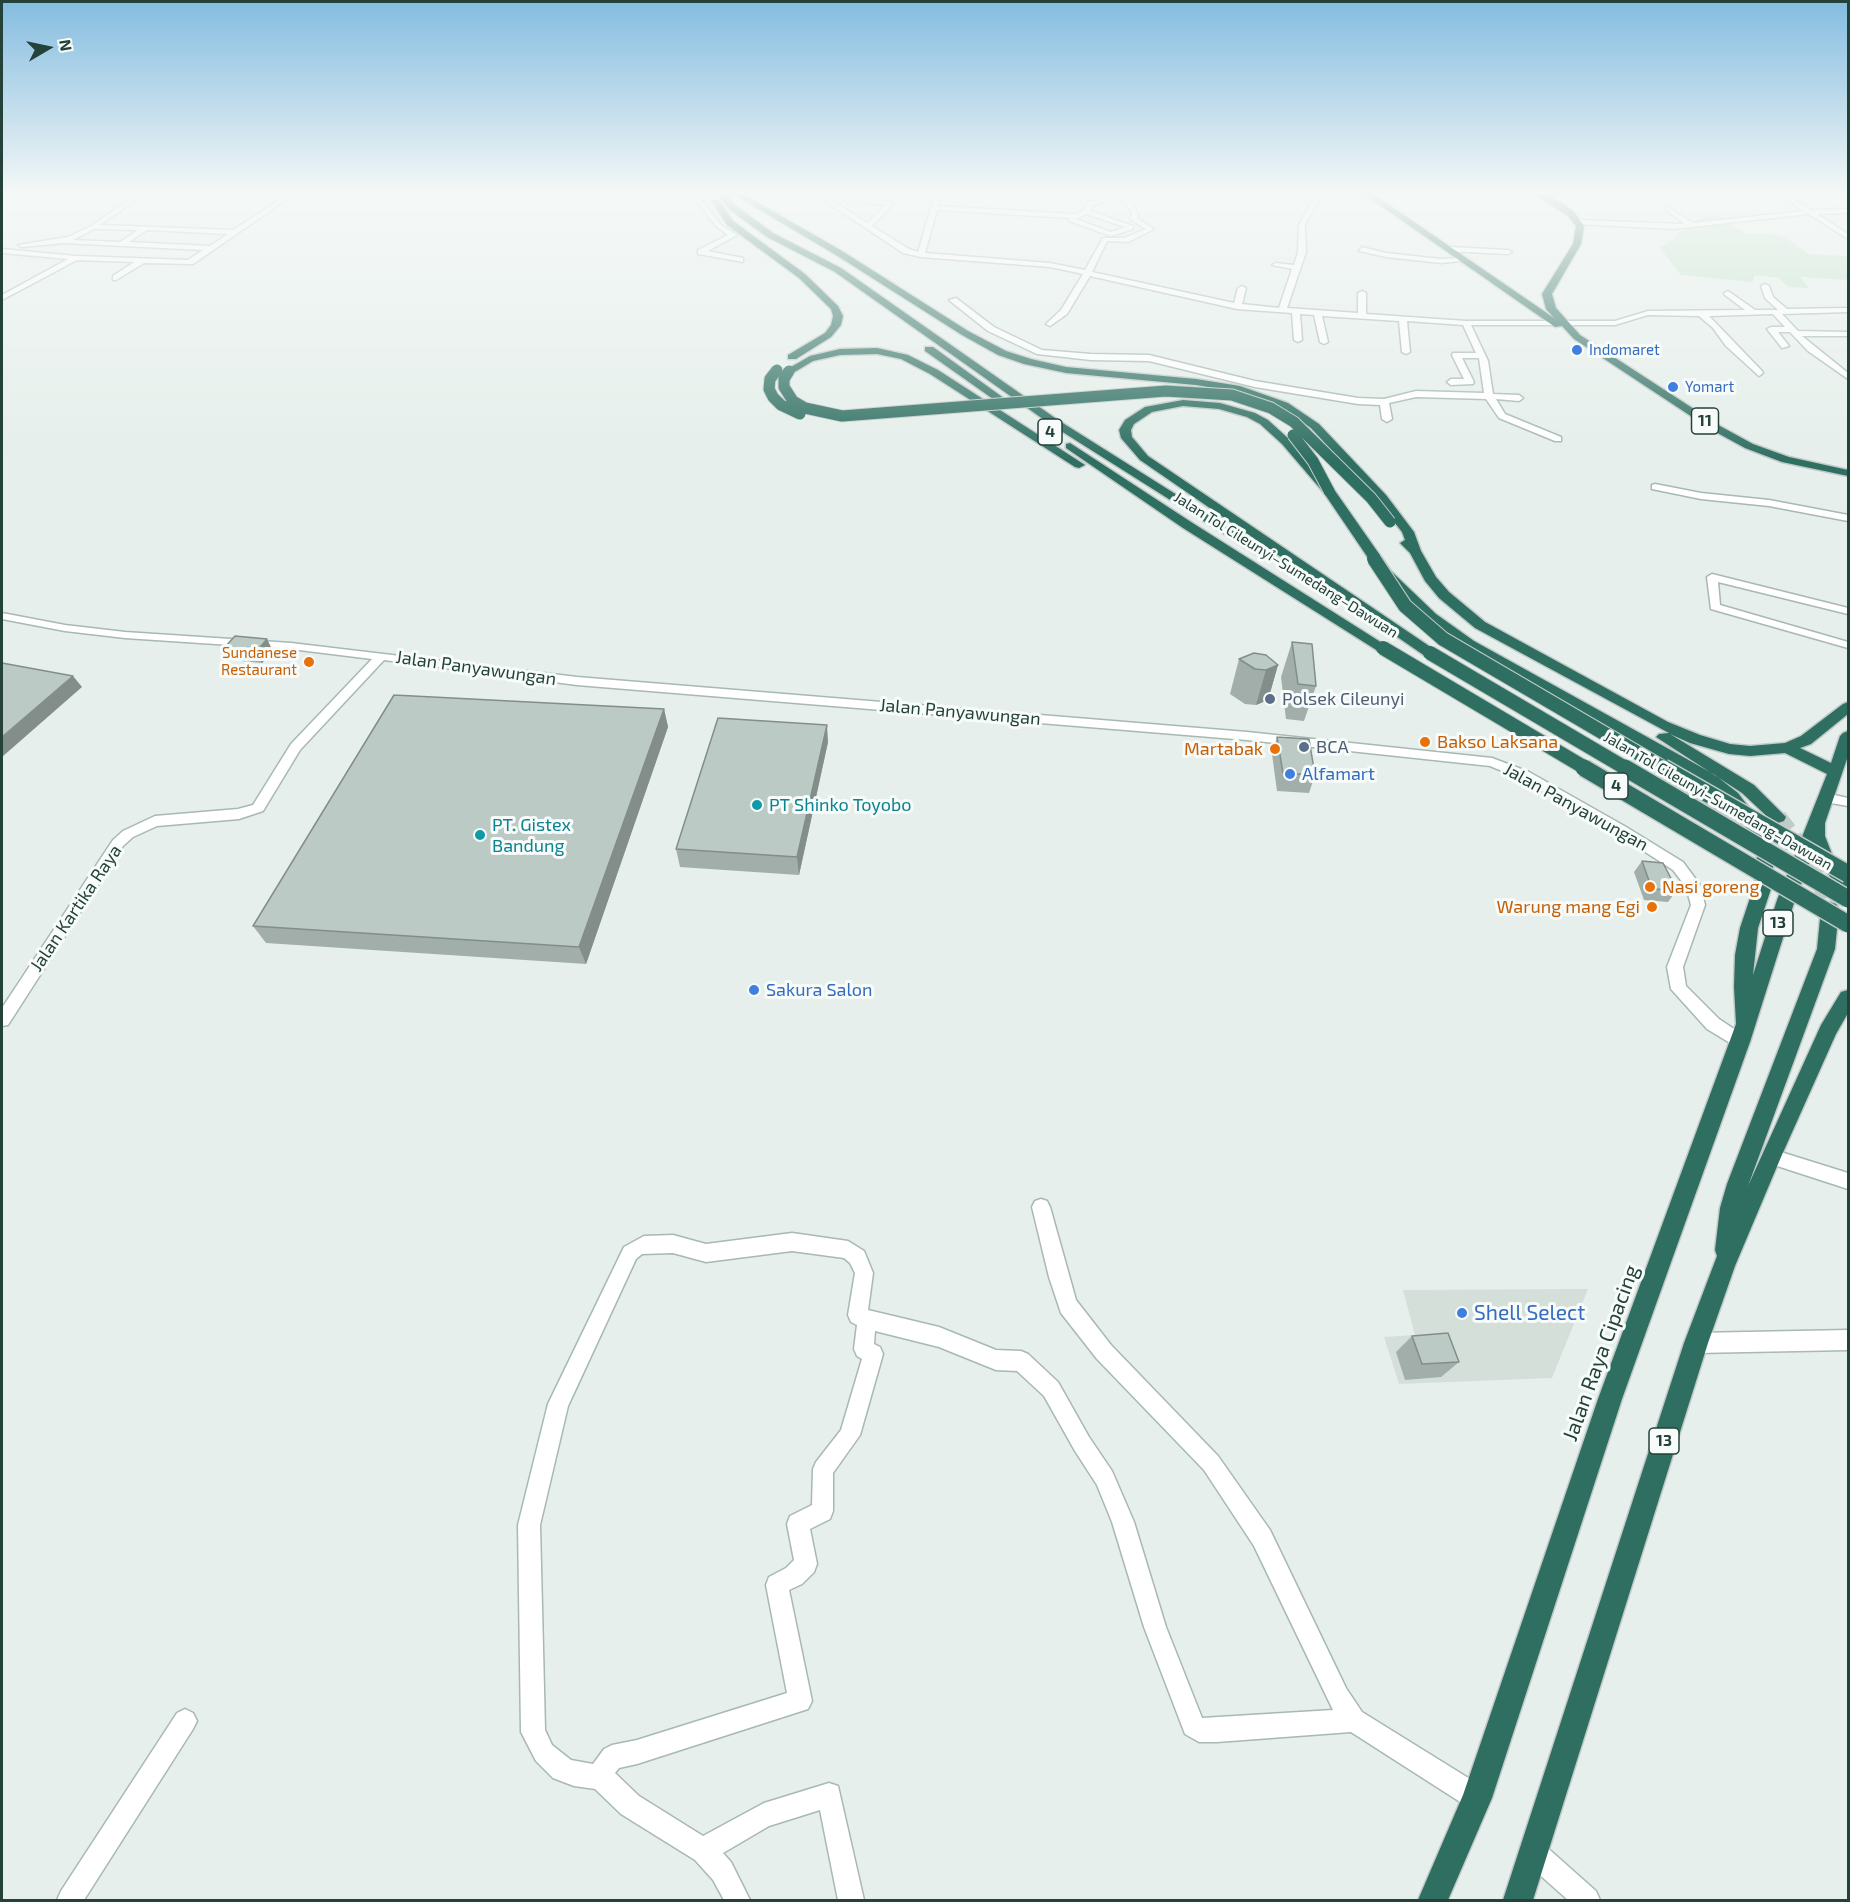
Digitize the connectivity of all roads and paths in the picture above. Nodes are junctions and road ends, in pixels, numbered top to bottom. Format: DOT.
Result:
graph roads {
  1 [pos="31,283"];
  2 [pos="808,283"];
  3 [pos="856,283"];
  4 [pos="886,283"];
  5 [pos="1082,283"];
  6 [pos="1134,283"];
  7 [pos="1293,283"];
  8 [pos="1497,283"];
  9 [pos="1554,283"];
  10 [pos="1765,286"];
  11 [pos="1242,288"];
  12 [pos="2,291"];
  13 [pos="1362,292"];
  14 [pos="12,293"];
  15 [pos="1728,293"];
  16 [pos="2,298"];
  17 [pos="953,300"];
  18 [pos="1524,302"];
  19 [pos="1548,302"];
  20 [pos="1237,307"];
  21 [pos="1848,310"];
  22 [pos="1282,311"];
  23 [pos="1774,311"];
  24 [pos="1784,311"];
  25 [pos="1296,312"];
  26 [pos="1752,312"];
  27 [pos="1318,313"];
  28 [pos="1701,314"];
  29 [pos="1362,315"];
  30 [pos="1402,318"];
  31 [pos="1466,322"];
  32 [pos="1559,323"];
  33 [pos="1050,324"];
  34 [pos="1795,331"];
  35 [pos="1848,334"];
  36 [pos="1298,340"];
  37 [pos="1324,342"];
  38 [pos="924,346"];
  39 [pos="1785,346"];
  40 [pos="1406,352"];
  41 [pos="1482,356"];
  42 [pos="1759,373"];
  43 [pos="1848,377"];
  44 [pos="1451,382"];
  45 [pos="1489,396"];
  46 [pos="1519,398"];
  47 [pos="1384,402"];
  48 [pos="1387,419"];
  49 [pos="1558,438"];
  50 [pos="1848,473"];
  51 [pos="1655,487"];
  52 [pos="1329,491"];
  53 [pos="1848,518"];
  54 [pos="1415,551"];
  55 [pos="1374,559"];
  56 [pos="1848,611"];
  57 [pos="2,616"];
  58 [pos="1847,641"];
  59 [pos="1383,648"];
  60 [pos="1430,653"];
  61 [pos="381,656"];
  62 [pos="1848,707"];
  63 [pos="1657,728"];
  64 [pos="1848,736"];
  65 [pos="1787,748"];
  66 [pos="1835,772"];
  67 [pos="1825,798"];
  68 [pos="1848,802"];
  69 [pos="1778,817"];
  70 [pos="1817,823"];
  71 [pos="1848,874"];
  72 [pos="1848,891"];
  73 [pos="1848,899"];
  74 [pos="1830,909"];
  75 [pos="1848,924"];
  76 [pos="1848,997"];
  77 [pos="2,1020"];
  78 [pos="1743,1034"];
  79 [pos="1771,1157"];
  80 [pos="1848,1181"];
  81 [pos="1041,1207"];
  82 [pos="1724,1266"];
  83 [pos="867,1320"];
  84 [pos="1848,1340"];
  85 [pos="1696,1342"];
  86 [pos="1354,1720"];
  87 [pos="185,1721"];
  88 [pos="599,1777"];
  89 [pos="1477,1798"];
  90 [pos="704,1851"];
  91 [pos="1533,1852"];
  92 [pos="70,1900"];
  93 [pos="737,1900"];
  94 [pos="851,1900"];
  95 [pos="1433,1900"];
  96 [pos="1518,1900"];
  97 [pos="1587,1900"];
  1 -- 14 [label="street"];
  2 -- 52 [label="highway, bridge"];
  3 -- 60 [label="highway, Jalan Tol Cileunyi–Sumedang–Dawuan / 4"];
  4 -- 54 [label="highway"];
  5 -- 33 [label="street"];
  6 -- 20 [label="street"];
  7 -- 22 [label="street"];
  8 -- 18 [label="highway, 11"];
  9 -- 19 [label="highway"];
  10 -- 24 [label="street"];
  11 -- 20 [label="street"];
  12 -- 14 [label="street"];
  13 -- 29 [label="street"];
  14 -- 16 [label="street"];
  15 -- 26 [label="street"];
  17 -- 47 [label="street"];
  18 -- 19 [label="highway"];
  18 -- 32 [label="highway, 11"];
  19 -- 32 [label="highway, 11"];
  20 -- 22 [label="street"];
  21 -- 24 [label="street"];
  22 -- 25 [label="street"];
  23 -- 24 [label="street"];
  23 -- 26 [label="street"];
  23 -- 34 [label="street"];
  25 -- 27 [label="street"];
  25 -- 36 [label="street"];
  26 -- 28 [label="street"];
  27 -- 29 [label="street"];
  27 -- 37 [label="street"];
  28 -- 32 [label="street"];
  28 -- 42 [label="street"];
  29 -- 30 [label="street"];
  30 -- 31 [label="street"];
  30 -- 40 [label="street"];
  31 -- 32 [label="street"];
  31 -- 41 [label="street"];
  32 -- 50 [label="highway, 11"];
  34 -- 35 [label="street"];
  34 -- 39 [label="street"];
  34 -- 43 [label="street"];
  38 -- 59 [label="highway, Jalan Tol Cileunyi–Sumedang–Dawuan / 4"];
  41 -- 44 [label="street"];
  41 -- 45 [label="street"];
  45 -- 46 [label="street"];
  45 -- 47 [label="street"];
  45 -- 49 [label="street"];
  47 -- 48 [label="street"];
  51 -- 53 [label="street"];
  52 -- 55 [label="highway"];
  52 -- 60 [label="highway, bridge"];
  54 -- 59 [label="highway, bridge"];
  54 -- 63 [label="highway"];
  55 -- 71 [label="highway, bridge"];
  55 -- 78 [label="highway, bridge"];
  56 -- 58 [label="street"];
  57 -- 61 [label="street, Jalan Panyawungan"];
  59 -- 75 [label="highway, Jalan Tol Cileunyi–Sumedang–Dawuan / 4, bridge"];
  60 -- 73 [label="highway, Jalan Tol Cileunyi–Sumedang–Dawuan / 4, bridge"];
  61 -- 77 [label="street, Jalan Kartika Raya"];
  61 -- 78 [label="street, Jalan Panyawungan"];
  62 -- 65 [label="highway"];
  63 -- 65 [label="highway"];
  63 -- 69 [label="highway"];
  64 -- 66 [label="highway, Jalan Raya Cipacing"];
  65 -- 66 [label="highway"];
  66 -- 67 [label="highway, Jalan Raya Cipacing"];
  67 -- 68 [label="street"];
  67 -- 70 [label="highway, Jalan Raya Cipacing"];
  70 -- 72 [label="highway"];
  70 -- 78 [label="highway, Jalan Raya Cipacing / 13"];
  74 -- 82 [label="highway"];
  76 -- 79 [label="highway, 13"];
  78 -- 89 [label="highway, Jalan Raya Cipacing / 13"];
  79 -- 80 [label="street"];
  79 -- 82 [label="highway, 13"];
  81 -- 86 [label="street"];
  82 -- 85 [label="highway, 13"];
  83 -- 86 [label="street"];
  83 -- 88 [label="street"];
  83 -- 88 [label="street"];
  84 -- 85 [label="street"];
  85 -- 91 [label="highway, 13"];
  86 -- 89 [label="street"];
  87 -- 92 [label="street"];
  88 -- 90 [label="street"];
  89 -- 95 [label="highway, Jalan Raya Cipacing / 13"];
  90 -- 93 [label="street"];
  90 -- 94 [label="street"];
  91 -- 96 [label="highway, 13"];
  91 -- 97 [label="street"];
}
